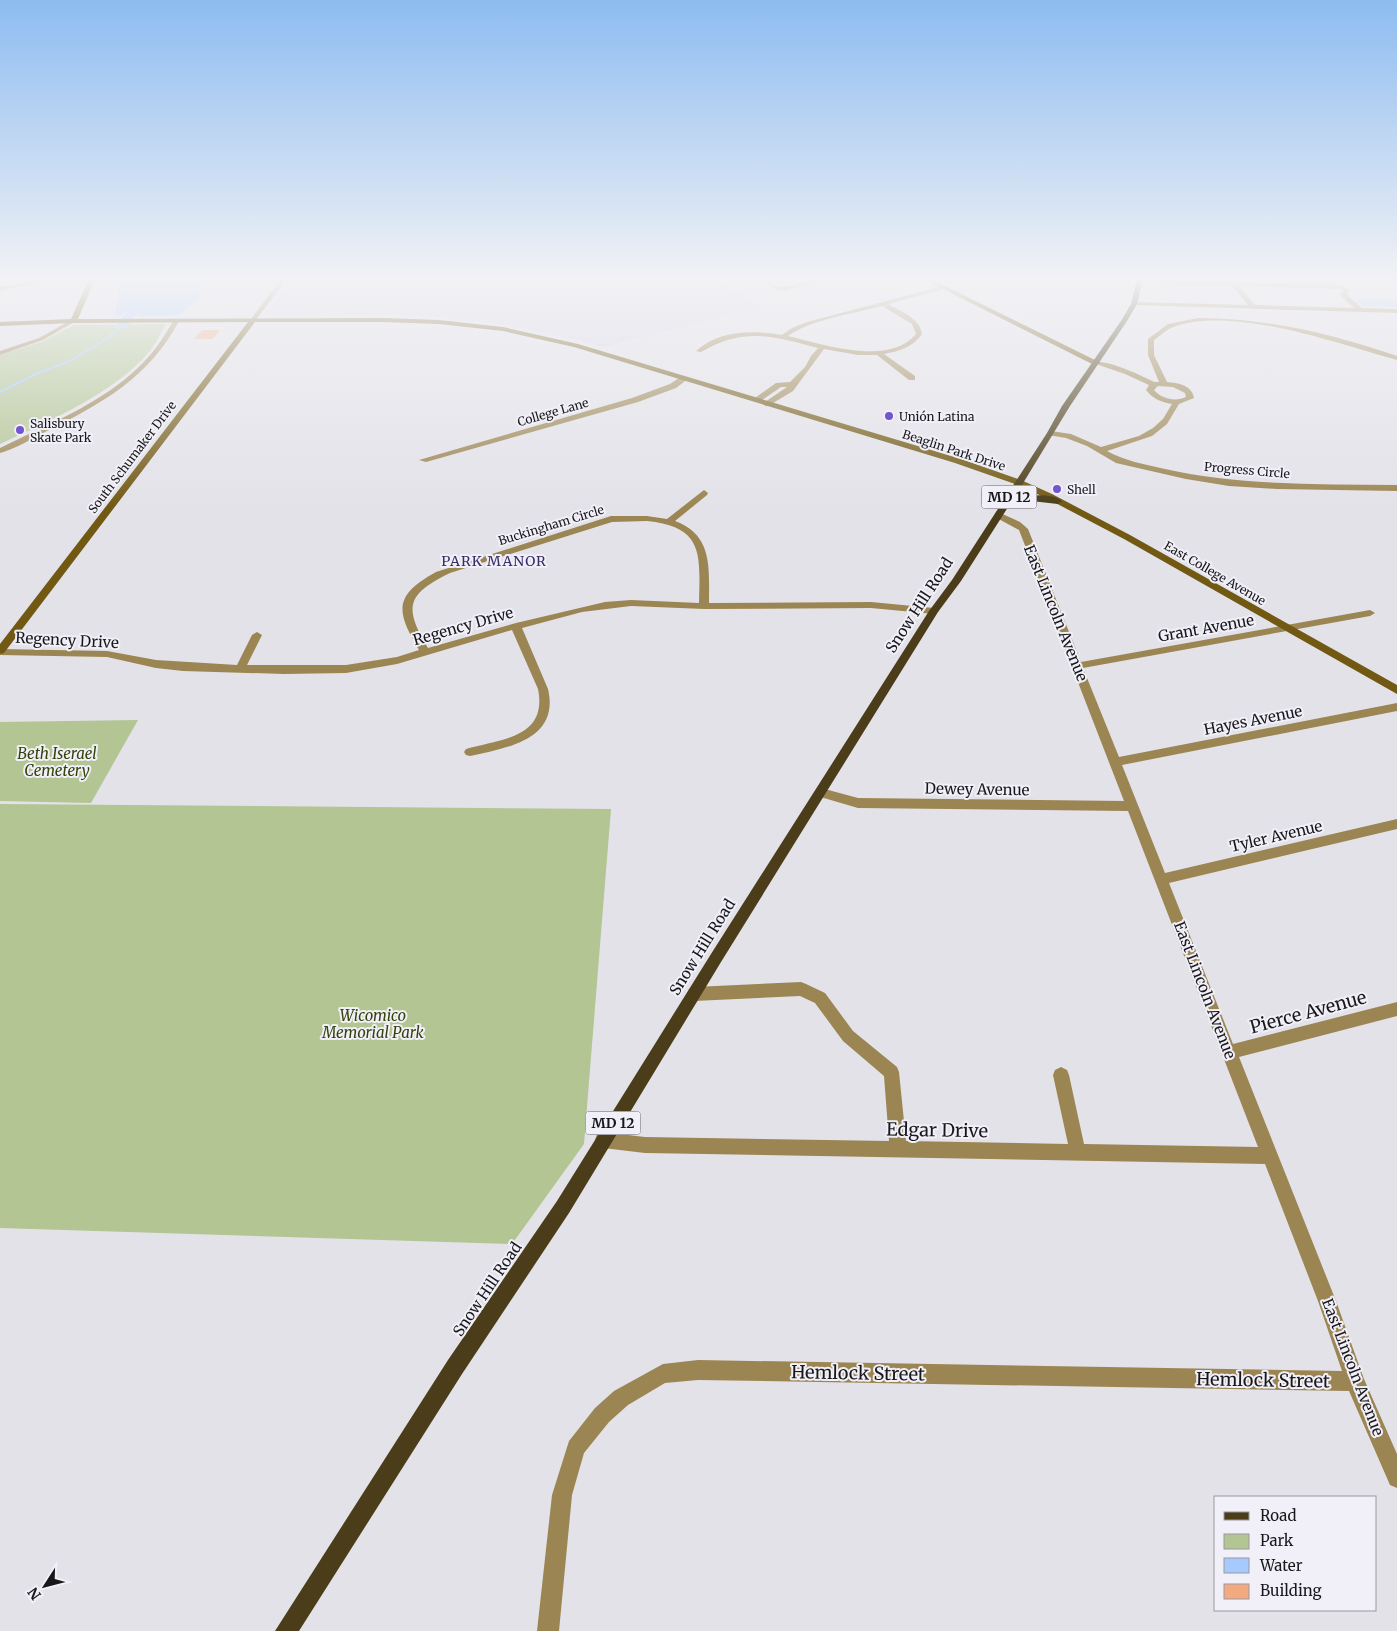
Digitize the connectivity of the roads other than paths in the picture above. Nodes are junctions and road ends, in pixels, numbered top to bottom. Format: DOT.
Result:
graph roads {
  1 [pos="153,355"];
  2 [pos="226,355"];
  3 [pos="609,355"];
  4 [pos="815,355"];
  5 [pos="882,355"];
  6 [pos="1081,355"];
  7 [pos="1102,355"];
  8 [pos="1150,355"];
  9 [pos="1097,363"];
  10 [pos="685,378"];
  11 [pos="912,378"];
  12 [pos="792,384"];
  13 [pos="1164,384"];
  14 [pos="1154,385"];
  15 [pos="756,400"];
  16 [pos="1177,401"];
  17 [pos="768,404"];
  18 [pos="1051,433"];
  19 [pos="1100,450"];
  20 [pos="0,451"];
  21 [pos="424,460"];
  22 [pos="1018,482"];
  23 [pos="1397,488"];
  24 [pos="704,493"];
  25 [pos="1058,500"];
  26 [pos="1006,502"];
  27 [pos="998,515"];
  28 [pos="668,522"];
  29 [pos="704,606"];
  30 [pos="934,612"];
  31 [pos="1370,613"];
  32 [pos="516,626"];
  33 [pos="1287,629"];
  34 [pos="257,634"];
  35 [pos="0,651"];
  36 [pos="425,652"];
  37 [pos="1077,666"];
  38 [pos="240,669"];
  39 [pos="1397,690"];
  40 [pos="1397,707"];
  41 [pos="470,752"];
  42 [pos="1115,762"];
  43 [pos="821,793"];
  44 [pos="1133,806"];
  45 [pos="1397,824"];
  46 [pos="1162,879"];
  47 [pos="694,994"];
  48 [pos="1397,1009"];
  49 [pos="1229,1052"];
  50 [pos="1060,1075"];
  51 [pos="603,1140"];
  52 [pos="898,1149"];
  53 [pos="1078,1153"];
  54 [pos="1271,1156"];
  55 [pos="1356,1381"];
  56 [pos="1397,1478"];
  57 [pos="286,1631"];
  58 [pos="548,1631"];
  1 -- 20 [label="street"];
  2 -- 35 [label="main road, South Schumaker Drive"];
  3 -- 10 [label="main road, Beaglin Park Drive"];
  4 -- 12 [label="street"];
  5 -- 11 [label="street"];
  6 -- 9 [label="main road"];
  7 -- 9 [label="main road, Snow Hill Road / MD 12"];
  8 -- 13 [label="street"];
  9 -- 14 [label="street"];
  9 -- 18 [label="main road, Snow Hill Road / MD 12"];
  10 -- 15 [label="main road, Beaglin Park Drive"];
  10 -- 21 [label="street, College Lane"];
  12 -- 15 [label="street"];
  12 -- 17 [label="street"];
  13 -- 14 [label="street"];
  13 -- 16 [label="street"];
  14 -- 16 [label="street"];
  15 -- 17 [label="main road, Beaglin Park Drive"];
  16 -- 19 [label="street"];
  17 -- 22 [label="main road, Beaglin Park Drive"];
  18 -- 19 [label="street, Progress Circle"];
  18 -- 22 [label="main road, Snow Hill Road / MD 12"];
  19 -- 23 [label="street, Progress Circle"];
  22 -- 25 [label="main road, East College Avenue"];
  22 -- 26 [label="main road, Snow Hill Road / MD 12"];
  24 -- 28 [label="street"];
  25 -- 26 [label="main road"];
  25 -- 33 [label="main road, East College Avenue"];
  26 -- 27 [label="main road, Snow Hill Road / MD 12"];
  27 -- 30 [label="main road, Snow Hill Road / MD 12"];
  27 -- 37 [label="street, East Lincoln Avenue"];
  28 -- 29 [label="street, Buckingham Circle"];
  28 -- 36 [label="street, Buckingham Circle"];
  29 -- 30 [label="street, Regency Drive"];
  29 -- 32 [label="street, Regency Drive"];
  30 -- 43 [label="main road, Snow Hill Road / MD 12"];
  31 -- 33 [label="street, Grant Avenue"];
  32 -- 36 [label="street, Regency Drive"];
  32 -- 41 [label="street"];
  33 -- 37 [label="street, Grant Avenue"];
  33 -- 39 [label="main road, East College Avenue"];
  34 -- 38 [label="street"];
  35 -- 38 [label="street, Regency Drive"];
  36 -- 38 [label="street, Regency Drive"];
  37 -- 42 [label="street, East Lincoln Avenue"];
  40 -- 42 [label="street, Hayes Avenue"];
  42 -- 44 [label="street, East Lincoln Avenue"];
  43 -- 44 [label="street, Dewey Avenue"];
  43 -- 47 [label="main road, Snow Hill Road / MD 12"];
  44 -- 46 [label="street, East Lincoln Avenue"];
  45 -- 46 [label="street, Tyler Avenue"];
  46 -- 49 [label="street, East Lincoln Avenue"];
  47 -- 51 [label="main road, Snow Hill Road / MD 12"];
  47 -- 52 [label="street"];
  48 -- 49 [label="street, Pierce Avenue"];
  49 -- 54 [label="street, East Lincoln Avenue"];
  50 -- 53 [label="street"];
  51 -- 52 [label="street, Edgar Drive"];
  51 -- 57 [label="main road, Snow Hill Road / MD 12"];
  52 -- 53 [label="street, Edgar Drive"];
  53 -- 54 [label="street, Edgar Drive"];
  54 -- 55 [label="street, East Lincoln Avenue"];
  55 -- 56 [label="street, East Lincoln Avenue"];
  55 -- 58 [label="street, Hemlock Street"];
}
